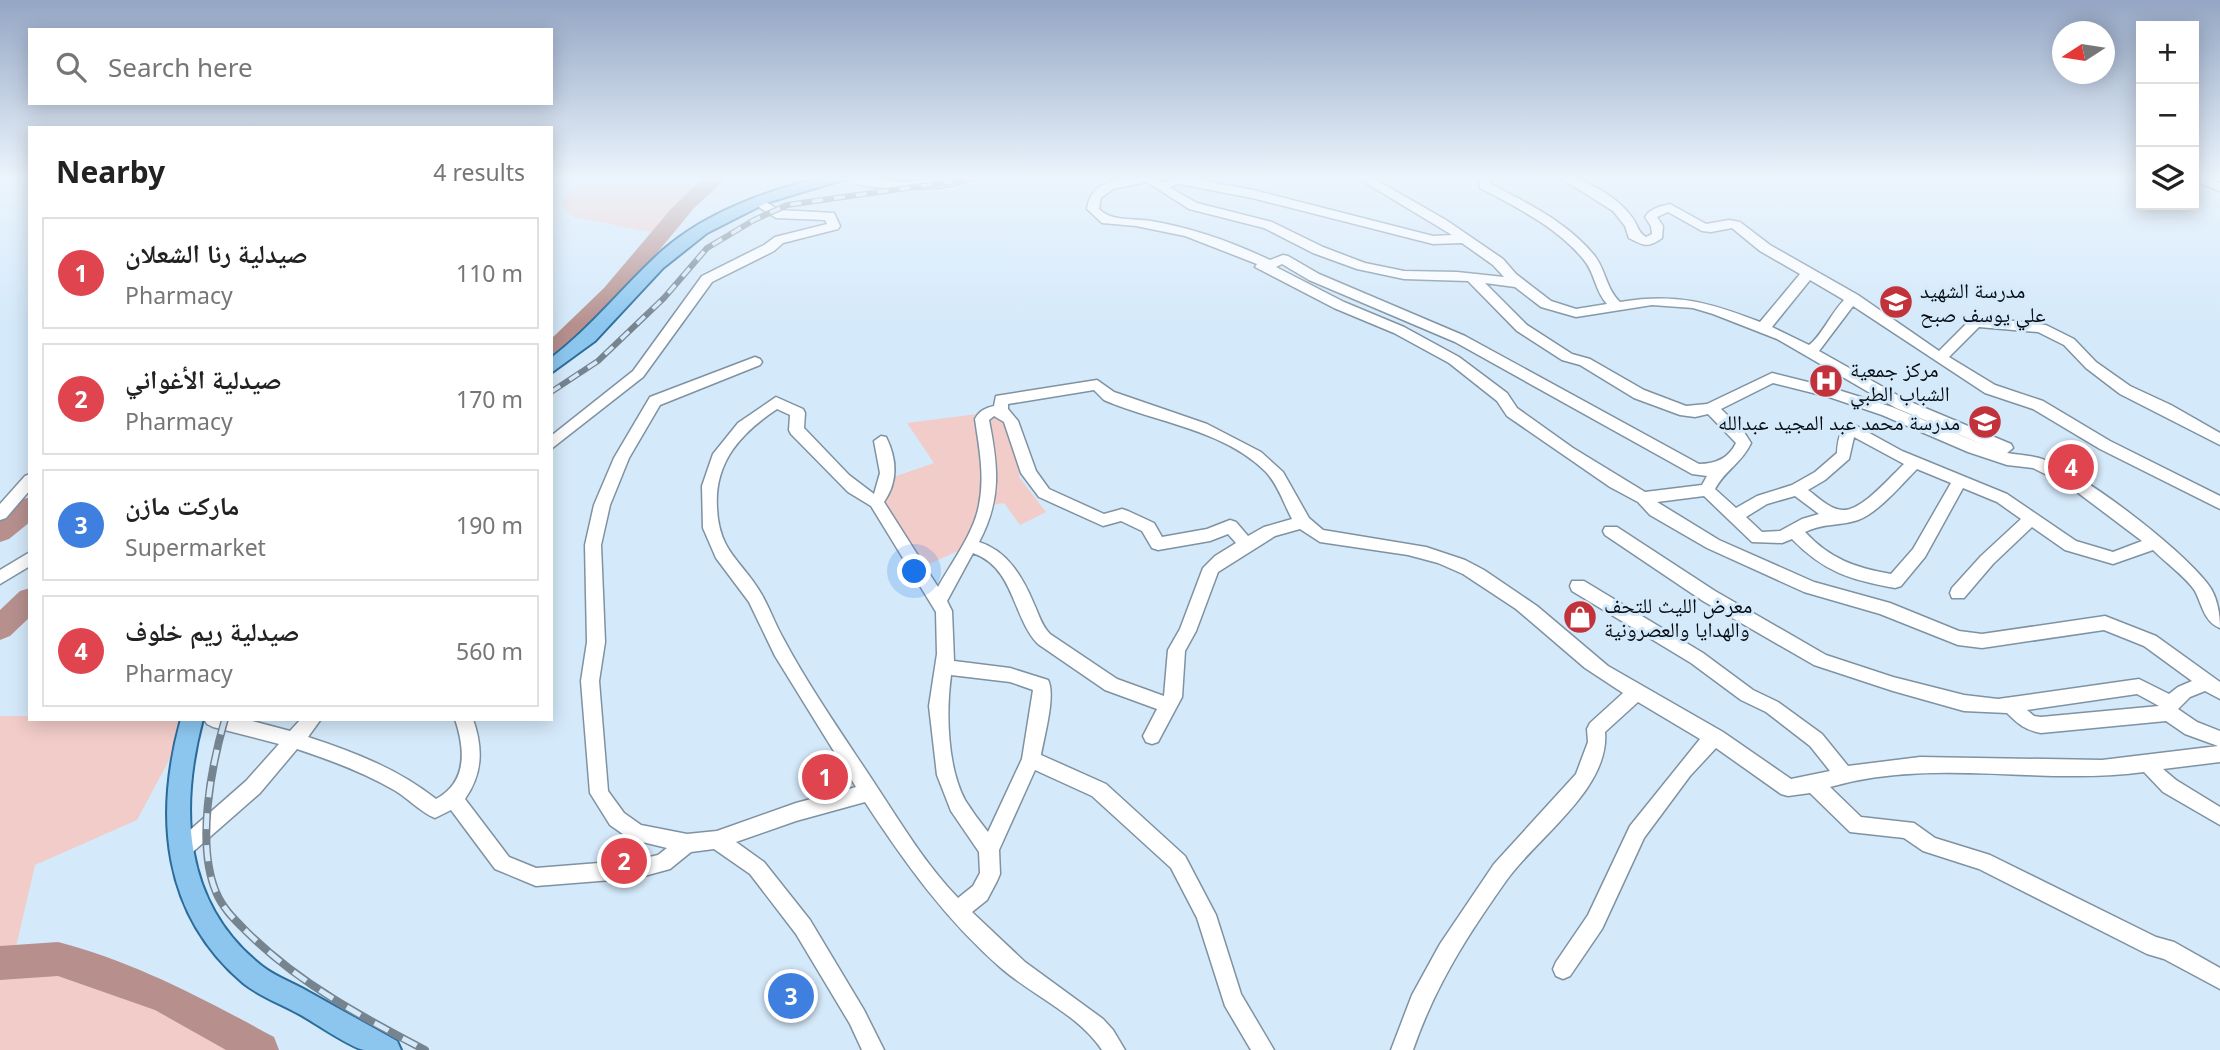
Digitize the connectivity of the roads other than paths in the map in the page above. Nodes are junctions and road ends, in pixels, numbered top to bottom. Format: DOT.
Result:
graph roads {
  1 [pos="710,226"];
  2 [pos="834,226"];
  3 [pos="1154,226"];
  4 [pos="1270,226"];
  5 [pos="1380,226"];
  6 [pos="1446,226"];
  7 [pos="1552,226"];
  8 [pos="1632,226"];
  9 [pos="1657,226"];
  10 [pos="1737,226"];
  11 [pos="1464,239"];
  12 [pos="1270,265"];
  13 [pos="1808,273"];
  14 [pos="1472,278"];
  15 [pos="1518,283"];
  16 [pos="1853,298"];
  17 [pos="1617,306"];
  18 [pos="1764,327"];
  19 [pos="1811,350"];
  20 [pos="1940,358"];
  21 [pos="755,362"];
  22 [pos="553,365"];
  23 [pos="1711,408"];
  24 [pos="1001,411"];
  25 [pos="2220,440"];
  26 [pos="881,441"];
  27 [pos="553,442"];
  28 [pos="1914,462"];
  29 [pos="2036,463"];
  30 [pos="1717,470"];
  31 [pos="28,482"];
  32 [pos="1959,482"];
  33 [pos="1797,489"];
  34 [pos="1707,490"];
  35 [pos="1643,498"];
  36 [pos="876,502"];
  37 [pos="2220,503"];
  38 [pos="0,514"];
  39 [pos="1733,514"];
  40 [pos="1839,516"];
  41 [pos="2031,519"];
  42 [pos="1300,523"];
  43 [pos="1611,531"];
  44 [pos="1793,531"];
  45 [pos="2156,543"];
  46 [pos="1247,544"];
  47 [pos="969,546"];
  48 [pos="28,559"];
  49 [pos="0,578"];
  50 [pos="1578,586"];
  51 [pos="2202,589"];
  52 [pos="1958,593"];
  53 [pos="939,600"];
  54 [pos="2220,604"];
  55 [pos="2220,621"];
  56 [pos="944,667"];
  57 [pos="2213,687"];
  58 [pos="1636,693"];
  59 [pos="1168,706"];
  60 [pos="2011,706"];
  61 [pos="2170,709"];
  62 [pos="191,721"];
  63 [pos="221,721"];
  64 [pos="310,721"];
  65 [pos="465,721"];
  66 [pos="1152,736"];
  67 [pos="1717,738"];
  68 [pos="2220,739"];
  69 [pos="293,740"];
  70 [pos="2220,754"];
  71 [pos="1031,759"];
  72 [pos="2149,764"];
  73 [pos="1844,774"];
  74 [pos="1814,784"];
  75 [pos="870,792"];
  76 [pos="454,799"];
  77 [pos="2220,816"];
  78 [pos="717,840"];
  79 [pos="687,843"];
  80 [pos="989,850"];
  81 [pos="180,851"];
  82 [pos="957,912"];
  83 [pos="1563,969"];
  84 [pos="2220,979"];
  85 [pos="388,1050"];
  86 [pos="873,1050"];
  87 [pos="1114,1050"];
  88 [pos="1263,1050"];
  89 [pos="1402,1050"];
  1 -- 22 [label="main road"];
  2 -- 27 [label="street"];
  3 -- 12 [label="street"];
  4 -- 14 [label="street"];
  5 -- 11 [label="street"];
  6 -- 11 [label="street"];
  7 -- 17 [label="street"];
  8 -- 9 [label="street"];
  10 -- 13 [label="street"];
  11 -- 15 [label="street"];
  12 -- 30 [label="street"];
  12 -- 35 [label="street"];
  13 -- 16 [label="street"];
  13 -- 18 [label="street"];
  14 -- 15 [label="street"];
  14 -- 23 [label="street"];
  15 -- 17 [label="street"];
  16 -- 19 [label="street"];
  16 -- 20 [label="street"];
  17 -- 18 [label="street"];
  18 -- 19 [label="street"];
  19 -- 29 [label="street"];
  20 -- 25 [label="street"];
  20 -- 37 [label="street"];
  21 -- 79 [label="street"];
  23 -- 29 [label="street"];
  23 -- 30 [label="street"];
  24 -- 42 [label="street"];
  24 -- 46 [label="street"];
  24 -- 47 [label="street"];
  26 -- 36 [label="street"];
  28 -- 32 [label="street"];
  28 -- 33 [label="street"];
  28 -- 40 [label="street"];
  29 -- 45 [label="street"];
  30 -- 34 [label="street"];
  31 -- 38 [label="street"];
  32 -- 41 [label="street"];
  32 -- 44 [label="street"];
  33 -- 39 [label="street"];
  33 -- 40 [label="street"];
  34 -- 35 [label="street"];
  34 -- 39 [label="street"];
  35 -- 57 [label="street"];
  36 -- 53 [label="street"];
  36 -- 75 [label="street"];
  39 -- 44 [label="street"];
  40 -- 44 [label="street"];
  41 -- 45 [label="street"];
  41 -- 52 [label="street"];
  42 -- 46 [label="street"];
  42 -- 58 [label="street"];
  43 -- 60 [label="street"];
  45 -- 51 [label="street"];
  46 -- 59 [label="street"];
  47 -- 53 [label="street"];
  47 -- 59 [label="street"];
  48 -- 49 [label="street"];
  50 -- 73 [label="street"];
  51 -- 54 [label="street"];
  51 -- 55 [label="street"];
  53 -- 56 [label="street"];
  56 -- 71 [label="street"];
  56 -- 80 [label="street"];
  57 -- 61 [label="street"];
  58 -- 67 [label="street"];
  58 -- 89 [label="street"];
  59 -- 66 [label="street"];
  60 -- 61 [label="street"];
  60 -- 61 [label="street"];
  61 -- 68 [label="street"];
  62 -- 81 [label="main road"];
  63 -- 69 [label="street"];
  64 -- 69 [label="street"];
  65 -- 76 [label="street"];
  67 -- 74 [label="street"];
  67 -- 83 [label="street"];
  69 -- 76 [label="street"];
  69 -- 81 [label="street"];
  70 -- 72 [label="street"];
  71 -- 80 [label="street"];
  71 -- 88 [label="street"];
  72 -- 73 [label="street"];
  72 -- 77 [label="street"];
  73 -- 74 [label="street"];
  74 -- 84 [label="street"];
  75 -- 78 [label="street"];
  75 -- 82 [label="street"];
  76 -- 79 [label="street"];
  78 -- 79 [label="street"];
  78 -- 86 [label="street"];
  80 -- 82 [label="street"];
  81 -- 85 [label="main road"];
  82 -- 87 [label="street"];
}
